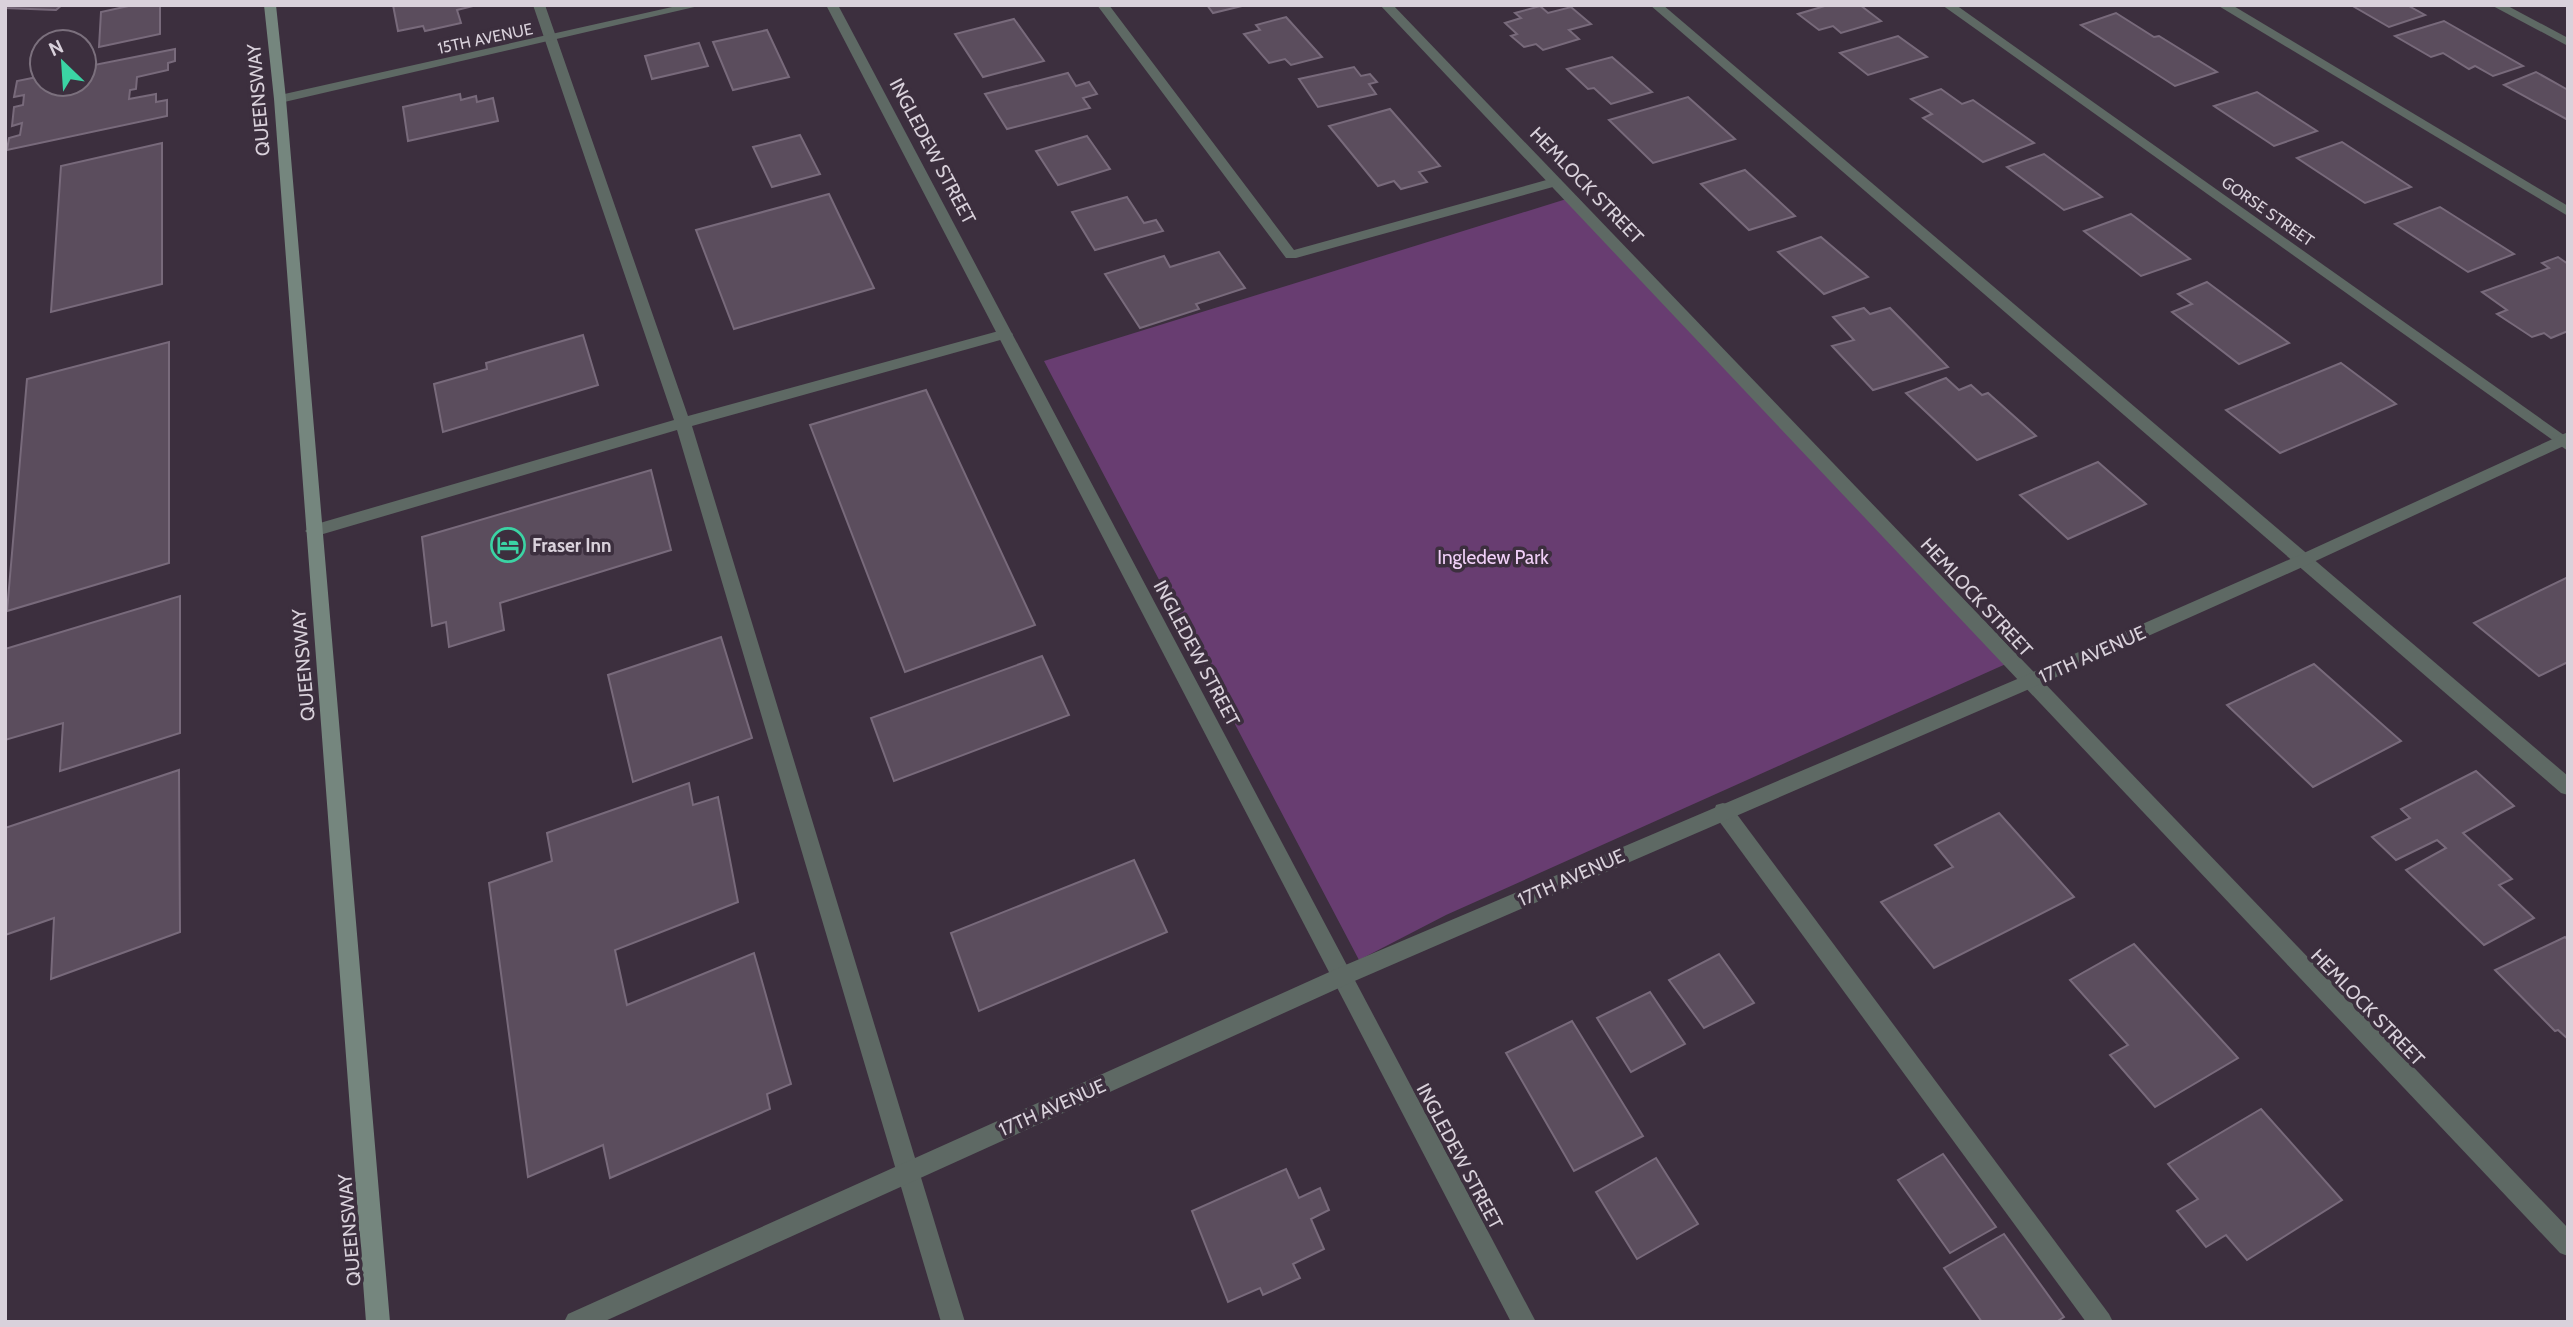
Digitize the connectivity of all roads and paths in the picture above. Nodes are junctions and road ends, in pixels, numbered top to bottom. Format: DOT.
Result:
graph roads {
  1 [pos="270,5"];
  2 [pos="539,5"];
  3 [pos="696,5"];
  4 [pos="832,5"];
  5 [pos="1103,5"];
  6 [pos="1386,5"];
  7 [pos="1656,5"];
  8 [pos="1948,5"];
  9 [pos="2223,5"];
  10 [pos="2497,5"];
  11 [pos="550,40"];
  12 [pos="2568,43"];
  13 [pos="280,99"];
  14 [pos="1555,182"];
  15 [pos="2568,212"];
  16 [pos="1006,334"];
  17 [pos="683,423"];
  18 [pos="2565,441"];
  19 [pos="313,531"];
  20 [pos="2301,561"];
  21 [pos="2028,682"];
  22 [pos="2568,787"];
  23 [pos="1723,811"];
  24 [pos="1343,976"];
  25 [pos="907,1172"];
  26 [pos="2568,1245"];
  27 [pos="378,1322"];
  28 [pos="576,1322"];
  29 [pos="953,1322"];
  30 [pos="1524,1322"];
  31 [pos="2101,1322"];
  1 -- 13 [label="main road, QUEENSWAY"];
  2 -- 11 [label="street"];
  3 -- 11 [label="street, 15TH AVENUE"];
  4 -- 16 [label="street, INGLEDEW STREET"];
  5 -- 14 [label="street"];
  6 -- 14 [label="street, HEMLOCK STREET"];
  7 -- 20 [label="street"];
  8 -- 18 [label="street, GORSE STREET"];
  9 -- 15 [label="street"];
  10 -- 12 [label="street"];
  11 -- 13 [label="street, 15TH AVENUE"];
  11 -- 17 [label="street"];
  13 -- 19 [label="main road, QUEENSWAY"];
  14 -- 21 [label="street, HEMLOCK STREET"];
  16 -- 17 [label="street"];
  16 -- 24 [label="street, INGLEDEW STREET"];
  17 -- 19 [label="street"];
  17 -- 25 [label="street"];
  18 -- 20 [label="street, 17TH AVENUE"];
  19 -- 27 [label="main road, QUEENSWAY"];
  20 -- 21 [label="street, 17TH AVENUE"];
  20 -- 22 [label="street"];
  21 -- 23 [label="street, 17TH AVENUE"];
  21 -- 26 [label="street, HEMLOCK STREET"];
  23 -- 24 [label="street, 17TH AVENUE"];
  23 -- 31 [label="street"];
  24 -- 25 [label="street, 17TH AVENUE"];
  24 -- 30 [label="street, INGLEDEW STREET"];
  25 -- 28 [label="street, 17TH AVENUE"];
  25 -- 29 [label="street"];
}
